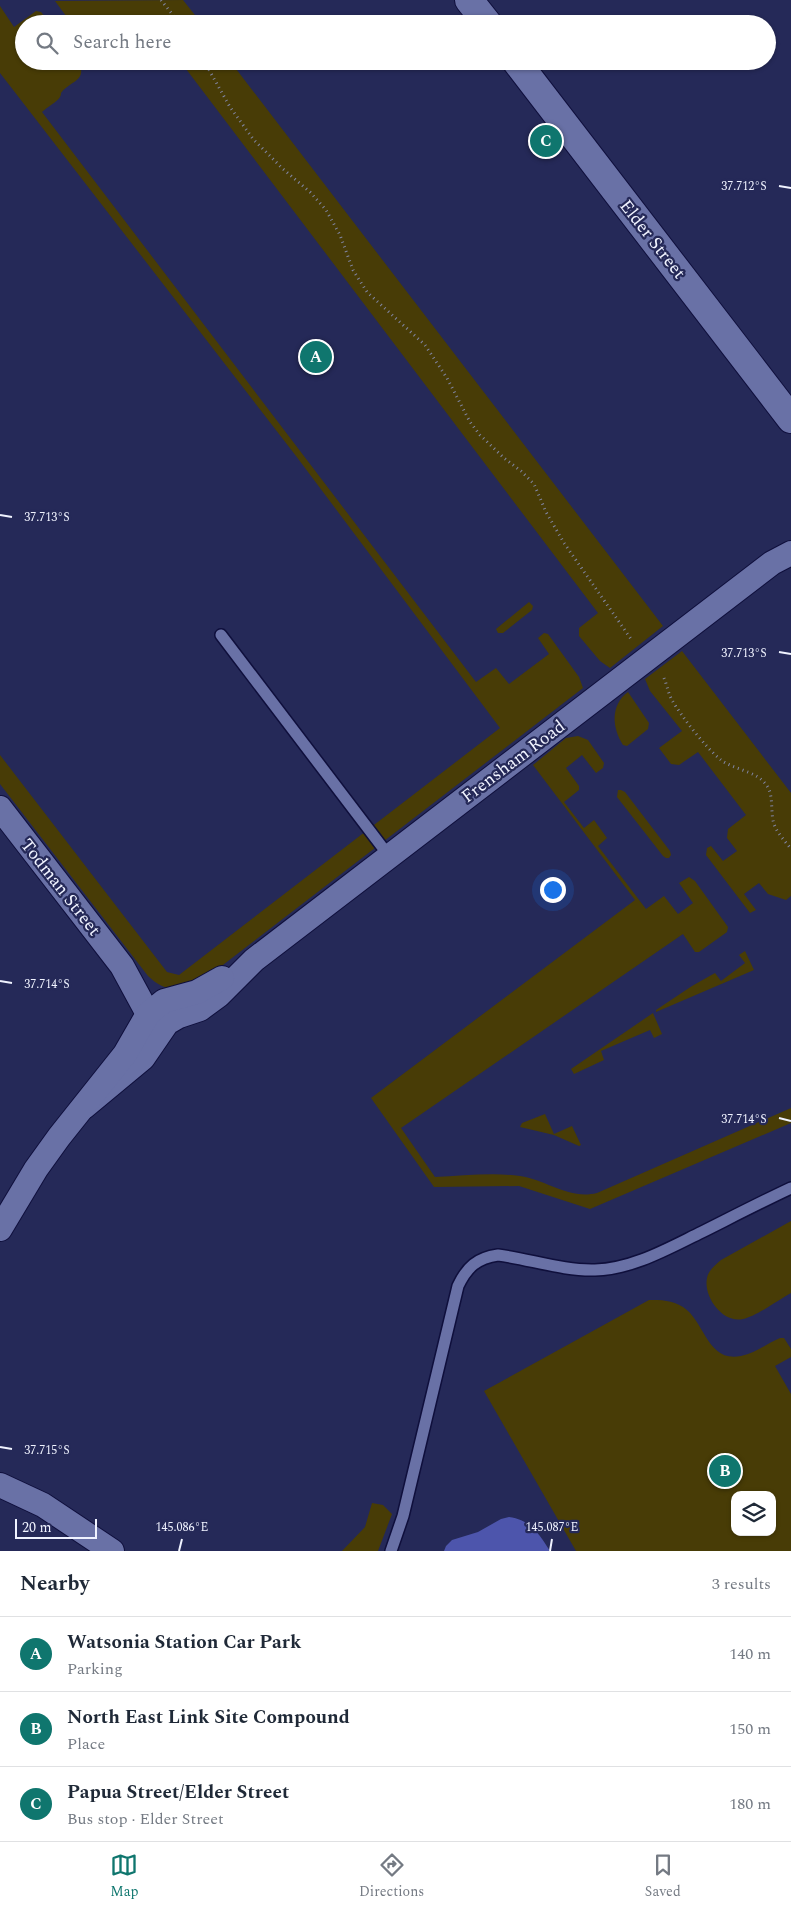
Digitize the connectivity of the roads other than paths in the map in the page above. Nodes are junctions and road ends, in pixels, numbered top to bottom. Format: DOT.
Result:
graph roads {
  1 [pos="469,0"];
  2 [pos="481,15"];
  3 [pos="523,70"];
  4 [pos="791,418"];
  5 [pos="791,540"];
  6 [pos="782,558"];
  7 [pos="221,634"];
  8 [pos="0,808"];
  9 [pos="389,856"];
  10 [pos="160,1013"];
  11 [pos="791,1188"];
  12 [pos="0,1229"];
  13 [pos="0,1469"];
  14 [pos="0,1485"];
  15 [pos="43,1505"];
  16 [pos="112,1551"];
  17 [pos="391,1551"];
  1 -- 2 [label="street"];
  3 -- 4 [label="street, Elder Street"];
  5 -- 6 [label="street, Frensham Road"];
  6 -- 9 [label="street, Frensham Road"];
  7 -- 9 [label="lane"];
  8 -- 10 [label="street, Todman Street"];
  9 -- 10 [label="street, Frensham Road"];
  10 -- 12 [label="street"];
  11 -- 17 [label="lane"];
  13 -- 15 [label="street"];
  14 -- 15 [label="street"];
  15 -- 16 [label="street"];
}
